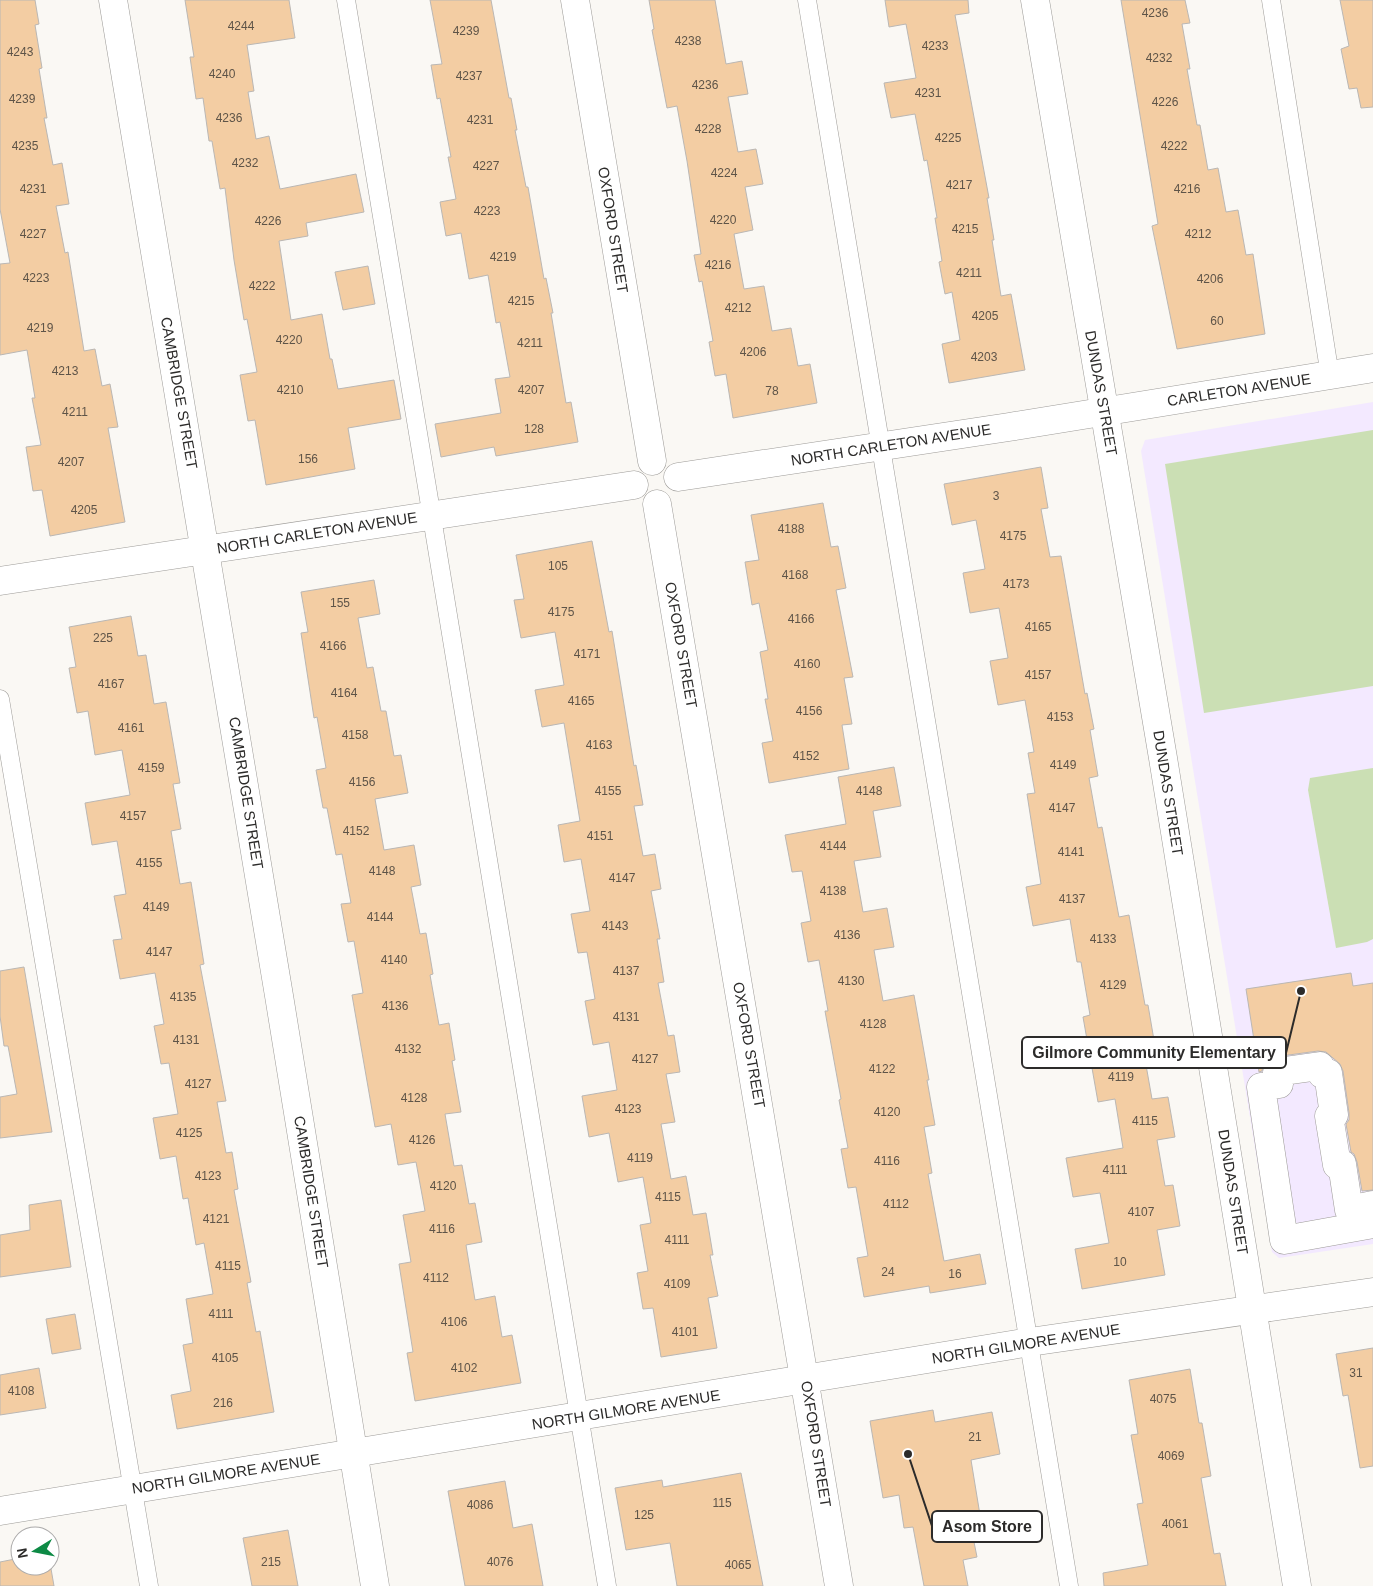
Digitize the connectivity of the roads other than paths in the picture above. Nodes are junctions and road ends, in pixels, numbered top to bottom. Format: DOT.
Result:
graph roads {
  1 [pos="113,0"];
  2 [pos="346,0"];
  3 [pos="575,0"];
  4 [pos="807,0"];
  5 [pos="1035,0"];
  6 [pos="1271,0"];
  7 [pos="1373,368"];
  8 [pos="1330,376"];
  9 [pos="1104,411"];
  10 [pos="880,447"];
  11 [pos="652,461"];
  12 [pos="678,476"];
  13 [pos="634,485"];
  14 [pos="657,504"];
  15 [pos="432,515"];
  16 [pos="206,551"];
  17 [pos="0,581"];
  18 [pos="0,699"];
  19 [pos="1373,1206"];
  20 [pos="1373,1224"];
  21 [pos="1373,1292"];
  22 [pos="1252,1310"];
  23 [pos="1030,1342"];
  24 [pos="806,1380"];
  25 [pos="579,1417"];
  26 [pos="354,1453"];
  27 [pos="133,1488"];
  28 [pos="0,1511"];
  29 [pos="149,1586"];
  30 [pos="375,1586"];
  31 [pos="606,1586"];
  32 [pos="839,1586"];
  33 [pos="1070,1586"];
  34 [pos="1297,1586"];
  1 -- 16 [label="street, CAMBRIDGE STREET"];
  2 -- 15 [label="lane"];
  3 -- 11 [label="street, OXFORD STREET"];
  4 -- 10 [label="lane"];
  5 -- 9 [label="street, DUNDAS STREET"];
  6 -- 8 [label="lane"];
  7 -- 8 [label="street, CARLETON AVENUE"];
  8 -- 9 [label="street, CARLETON AVENUE"];
  9 -- 10 [label="street, NORTH CARLETON AVENUE"];
  9 -- 22 [label="street, DUNDAS STREET"];
  10 -- 12 [label="street, NORTH CARLETON AVENUE"];
  10 -- 23 [label="lane"];
  11 -- 12 [label="street"];
  11 -- 13 [label="street"];
  12 -- 14 [label="street"];
  13 -- 14 [label="street"];
  13 -- 15 [label="street, NORTH CARLETON AVENUE"];
  14 -- 24 [label="street, OXFORD STREET"];
  15 -- 16 [label="street, NORTH CARLETON AVENUE"];
  15 -- 25 [label="lane"];
  16 -- 17 [label="street, NORTH CARLETON AVENUE"];
  16 -- 26 [label="street, CAMBRIDGE STREET"];
  18 -- 27 [label="lane"];
  19 -- 20 [label="street"];
  21 -- 22 [label="street, NORTH GILMORE AVENUE"];
  22 -- 23 [label="street, NORTH GILMORE AVENUE"];
  22 -- 34 [label="street, DUNDAS STREET"];
  23 -- 24 [label="street, NORTH GILMORE AVENUE"];
  23 -- 33 [label="lane"];
  24 -- 25 [label="street, NORTH GILMORE AVENUE"];
  24 -- 32 [label="street, OXFORD STREET"];
  25 -- 26 [label="street, NORTH GILMORE AVENUE"];
  25 -- 31 [label="lane"];
  26 -- 27 [label="street, NORTH GILMORE AVENUE"];
  26 -- 30 [label="street, CAMBRIDGE STREET"];
  27 -- 28 [label="street, NORTH GILMORE AVENUE"];
  27 -- 29 [label="lane"];
}
